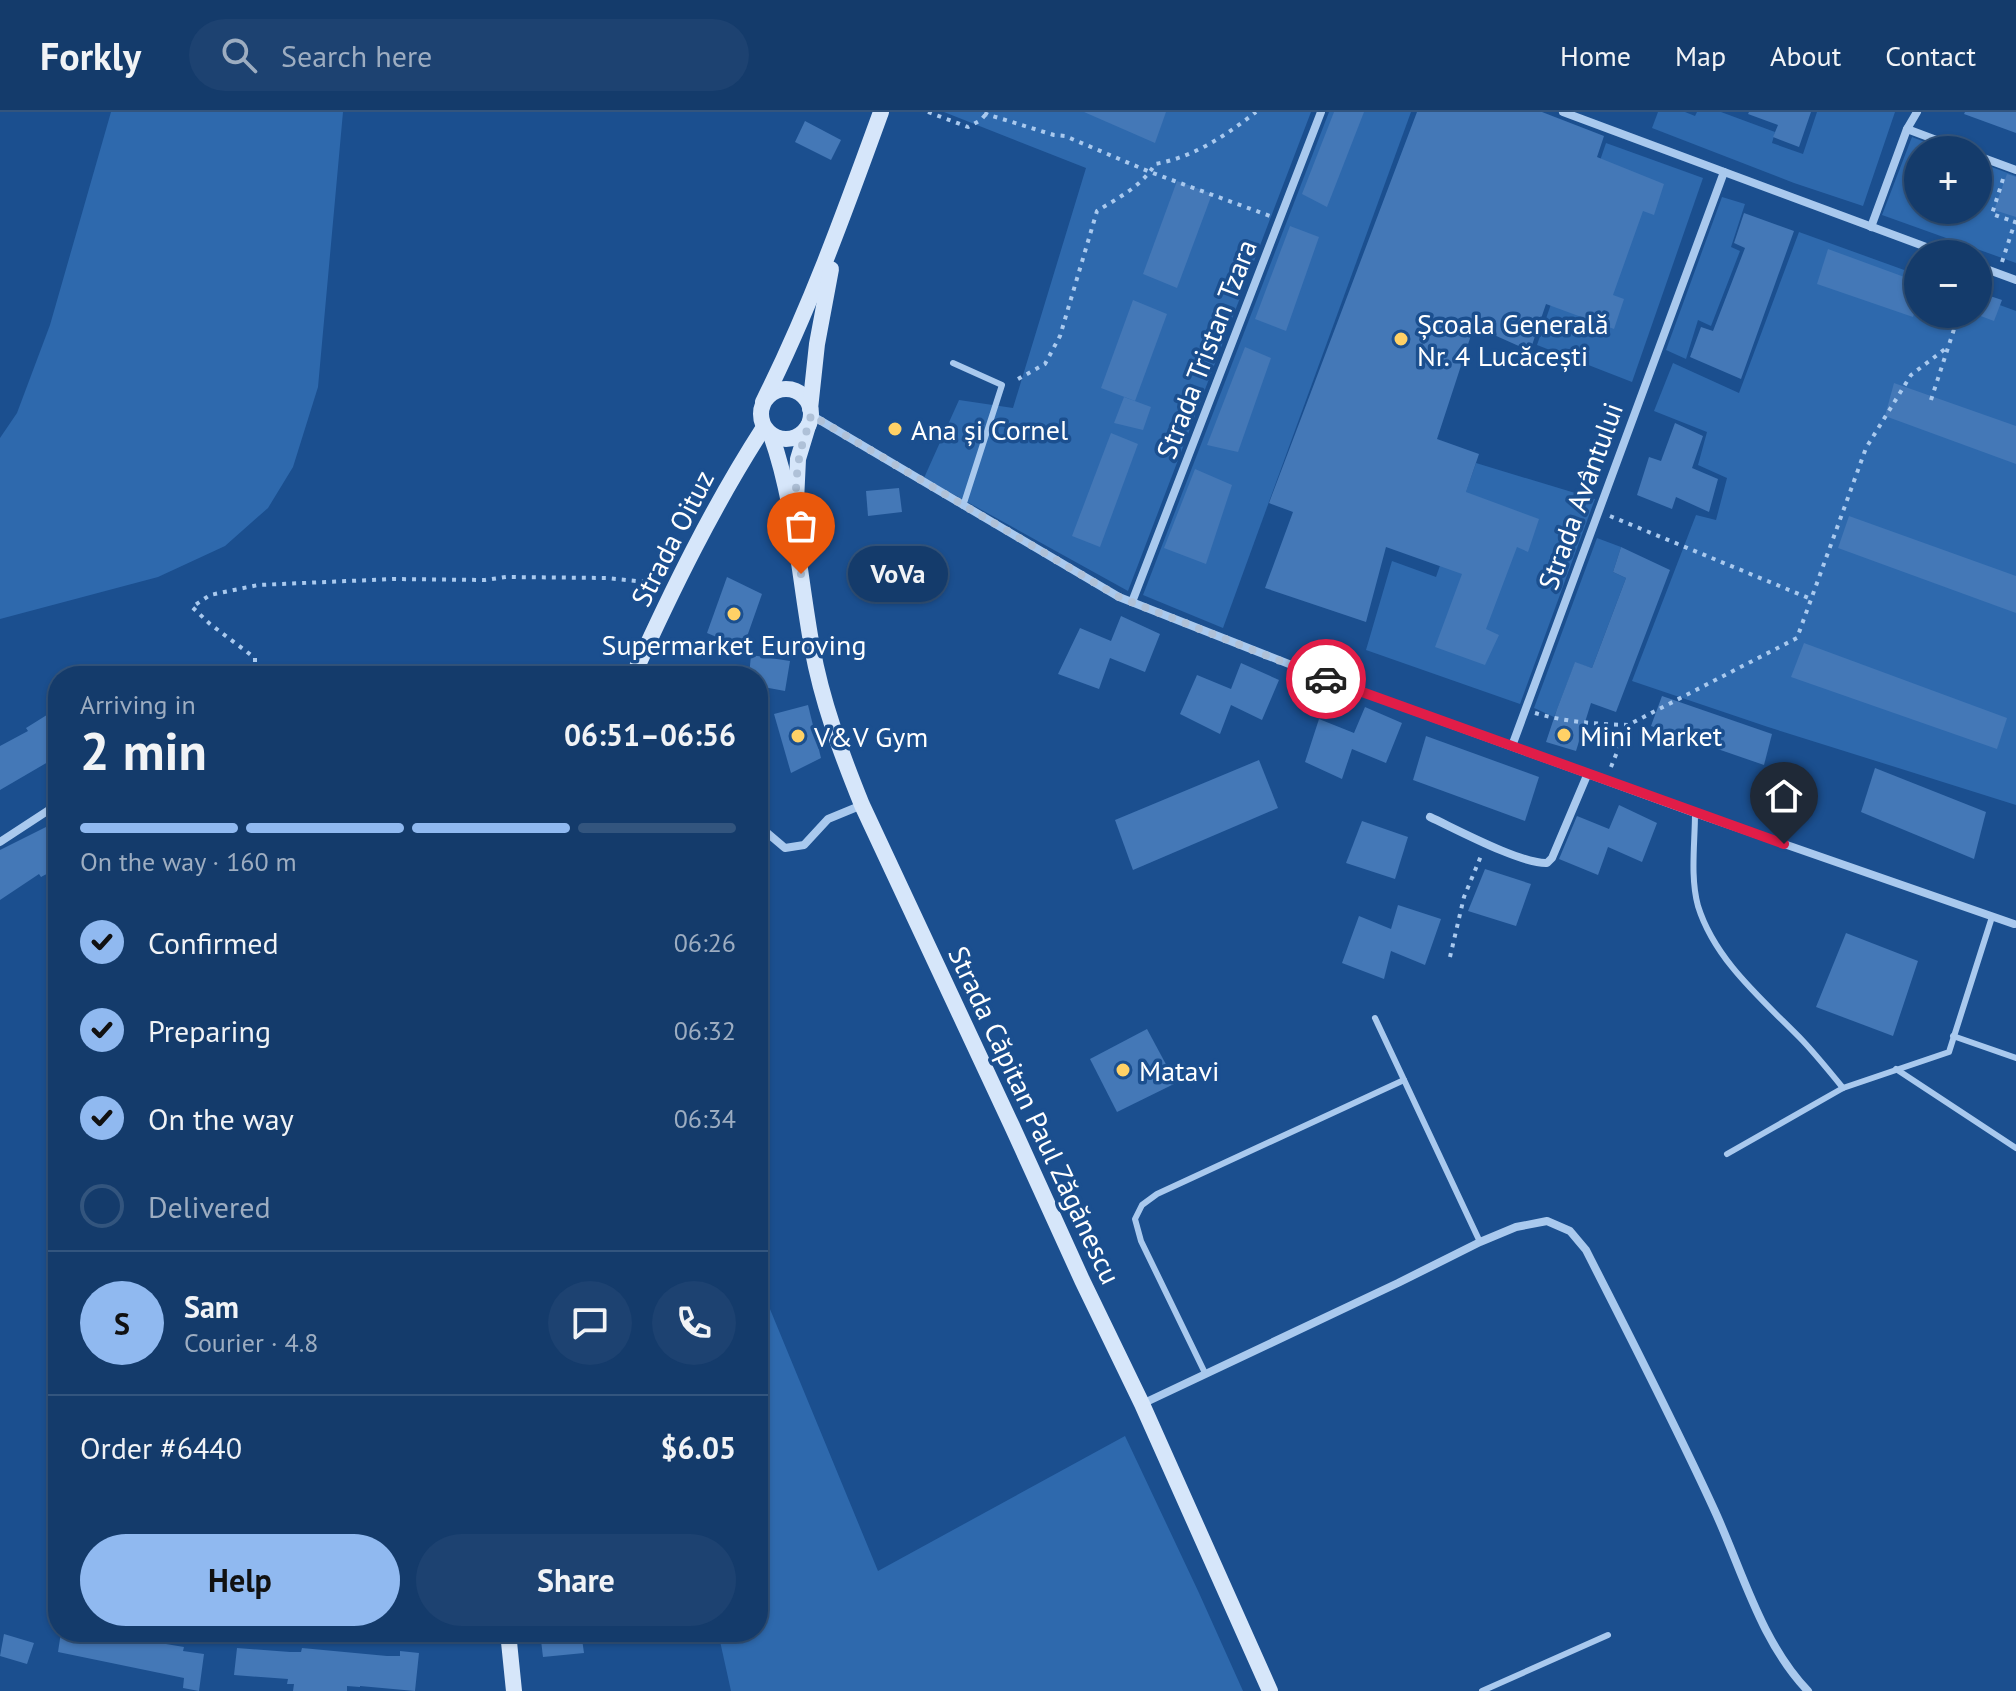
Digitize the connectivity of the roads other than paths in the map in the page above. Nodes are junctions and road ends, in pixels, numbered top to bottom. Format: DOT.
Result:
graph roads {
  1 [pos="881,112"];
  2 [pos="1321,112"];
  3 [pos="1563,112"];
  4 [pos="1917,112"];
  5 [pos="1907,129"];
  6 [pos="1926,136"];
  7 [pos="1992,161"];
  8 [pos="2012,168"];
  9 [pos="1724,172"];
  10 [pos="1871,227"];
  11 [pos="838,232"];
  12 [pos="1907,240"];
  13 [pos="1992,272"];
  14 [pos="2016,280"];
  15 [pos="953,363"];
  16 [pos="763,402"];
  17 [pos="810,416"];
  18 [pos="768,431"];
  19 [pos="963,506"];
  20 [pos="797,547"];
  21 [pos="1132,602"];
  22 [pos="638,666"];
  23 [pos="1512,746"];
  24 [pos="1588,773"];
  25 [pos="862,805"];
  26 [pos="48,811"];
  27 [pos="1695,813"];
  28 [pos="1430,817"];
  29 [pos="768,834"];
  30 [pos="0,842"];
  31 [pos="1992,917"];
  32 [pos="2014,924"];
  33 [pos="1375,1018"];
  34 [pos="1953,1036"];
  35 [pos="2016,1058"];
  36 [pos="1896,1069"];
  37 [pos="1404,1080"];
  38 [pos="1843,1088"];
  39 [pos="2016,1148"];
  40 [pos="1727,1154"];
  41 [pos="1480,1242"];
  42 [pos="1205,1373"];
  43 [pos="1142,1404"];
  44 [pos="1608,1635"];
  45 [pos="509,1642"];
  46 [pos="514,1691"];
  47 [pos="1270,1691"];
  48 [pos="1482,1691"];
  49 [pos="1808,1691"];
  1 -- 11 [label="main road, Strada Căpitan Paul Zăgănescu"];
  2 -- 21 [label="street, Strada Tristan Tzara"];
  3 -- 9 [label="street"];
  4 -- 5 [label="street"];
  5 -- 6 [label="street"];
  5 -- 10 [label="street"];
  7 -- 8 [label="street"];
  9 -- 10 [label="street"];
  9 -- 23 [label="street, Strada Avântului"];
  10 -- 12 [label="street"];
  11 -- 16 [label="main road, Strada Căpitan Paul Zăgănescu"];
  11 -- 17 [label="main road, Strada Căpitan Paul Zăgănescu"];
  13 -- 14 [label="street"];
  15 -- 19 [label="lane"];
  16 -- 17 [label="main road"];
  16 -- 18 [label="main road, Strada Căpitan Paul Zăgănescu"];
  17 -- 18 [label="main road"];
  17 -- 19 [label="street"];
  17 -- 20 [label="main road, Strada Căpitan Paul Zăgănescu"];
  18 -- 20 [label="main road, Strada Căpitan Paul Zăgănescu"];
  18 -- 22 [label="main road, Strada Oituz"];
  19 -- 21 [label="street"];
  20 -- 25 [label="main road, Strada Căpitan Paul Zăgănescu"];
  21 -- 23 [label="street"];
  23 -- 24 [label="street"];
  24 -- 27 [label="street"];
  24 -- 28 [label="street"];
  25 -- 29 [label="street"];
  25 -- 43 [label="main road, Strada Căpitan Paul Zăgănescu"];
  26 -- 30 [label="street"];
  27 -- 31 [label="street"];
  27 -- 38 [label="lane"];
  31 -- 32 [label="street"];
  31 -- 34 [label="lane"];
  33 -- 37 [label="lane"];
  34 -- 35 [label="lane"];
  34 -- 36 [label="lane"];
  36 -- 38 [label="lane"];
  36 -- 39 [label="lane"];
  37 -- 41 [label="lane"];
  37 -- 42 [label="lane"];
  38 -- 40 [label="lane"];
  41 -- 42 [label="street"];
  41 -- 49 [label="street"];
  42 -- 43 [label="street"];
  43 -- 47 [label="main road, Strada Căpitan Paul Zăgănescu"];
  44 -- 48 [label="lane"];
  45 -- 46 [label="main road"];
}
